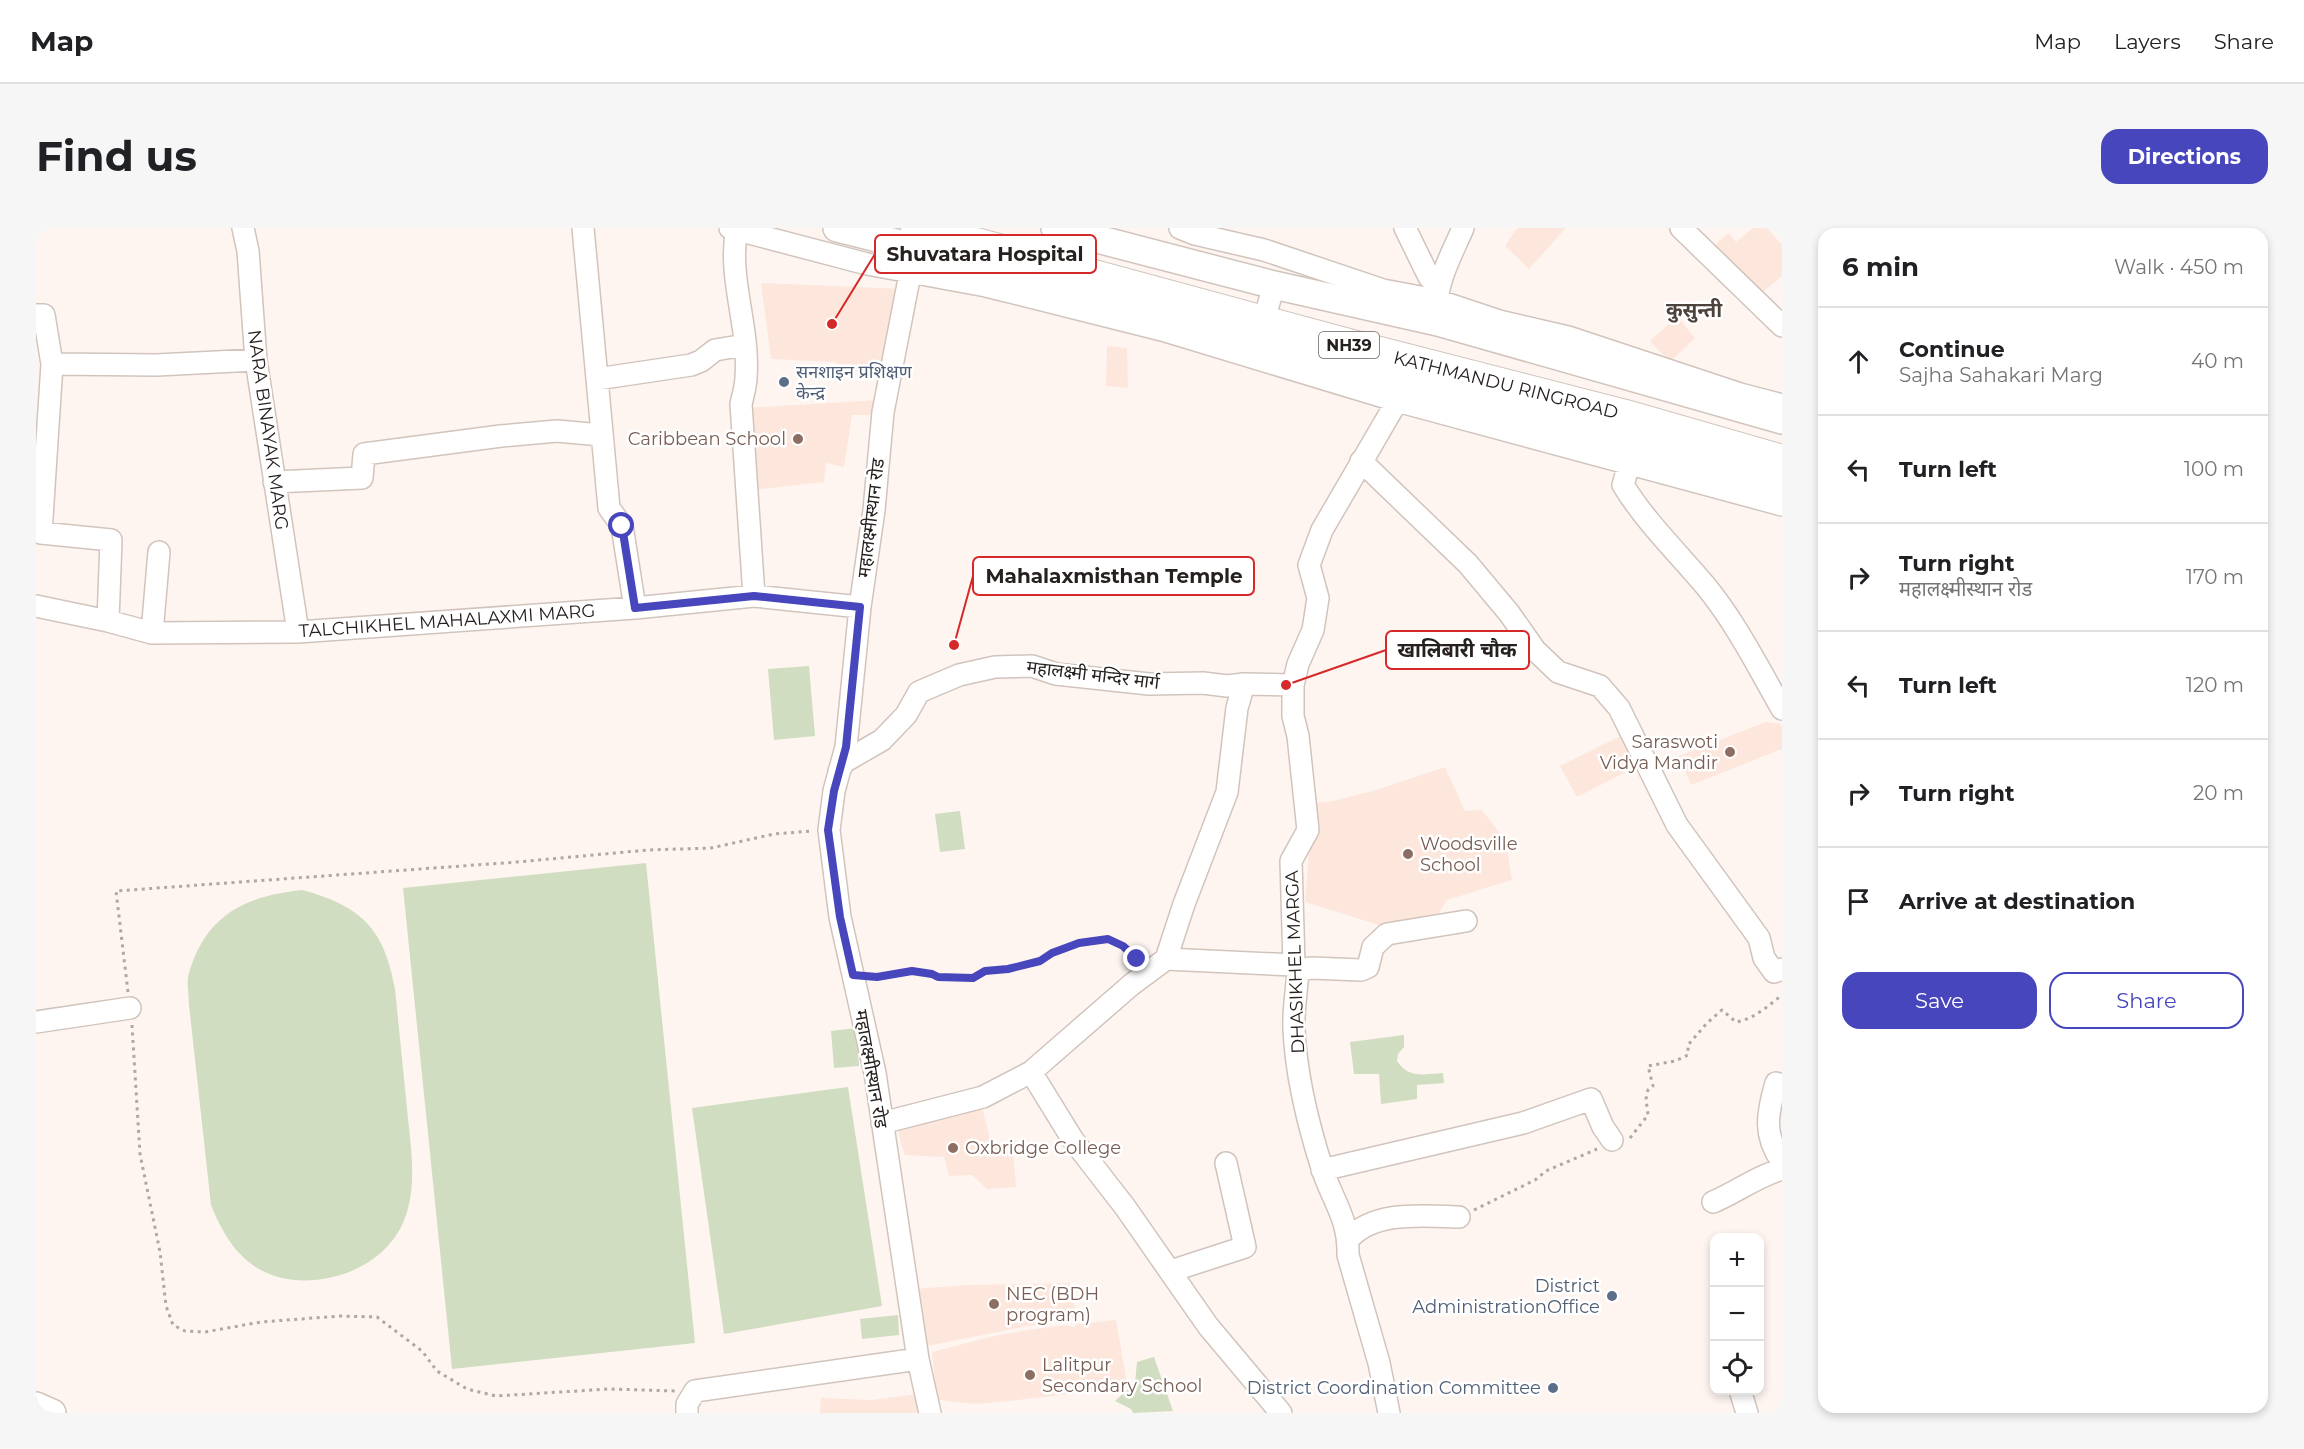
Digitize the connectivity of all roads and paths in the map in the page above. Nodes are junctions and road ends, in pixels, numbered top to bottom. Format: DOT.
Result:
graph roads {
  1 [pos="243,228"];
  2 [pos="583,228"];
  3 [pos="837,228"];
  4 [pos="986,228"];
  5 [pos="1055,228"];
  6 [pos="1180,228"];
  7 [pos="1405,228"];
  8 [pos="1463,228"];
  9 [pos="1681,228"];
  10 [pos="735,229"];
  11 [pos="917,241"];
  12 [pos="1271,296"];
  13 [pos="1438,303"];
  14 [pos="36,315"];
  15 [pos="1782,326"];
  16 [pos="745,345"];
  17 [pos="1349,356"];
  18 [pos="256,360"];
  19 [pos="52,364"];
  20 [pos="597,379"];
  21 [pos="1403,392"];
  22 [pos="1782,405"];
  23 [pos="1782,420"];
  24 [pos="601,435"];
  25 [pos="1782,442"];
  26 [pos="1631,455"];
  27 [pos="1361,461"];
  28 [pos="1782,461"];
  29 [pos="1743,464"];
  30 [pos="274,482"];
  31 [pos="1782,486"];
  32 [pos="1782,505"];
  33 [pos="159,552"];
  34 [pos="754,596"];
  35 [pos="36,606"];
  36 [pos="860,607"];
  37 [pos="635,608"];
  38 [pos="108,621"];
  39 [pos="297,632"];
  40 [pos="152,633"];
  41 [pos="1244,684"];
  42 [pos="1293,685"];
  43 [pos="1782,709"];
  44 [pos="838,773"];
  45 [pos="828,830"];
  46 [pos="1466,921"];
  47 [pos="1160,964"];
  48 [pos="1296,968"];
  49 [pos="1782,969"];
  50 [pos="853,975"];
  51 [pos="1782,995"];
  52 [pos="130,1008"];
  53 [pos="36,1022"];
  54 [pos="1031,1072"];
  55 [pos="1776,1083"];
  56 [pos="882,1123"];
  57 [pos="1612,1140"];
  58 [pos="1782,1162"];
  59 [pos="1226,1163"];
  60 [pos="1782,1169"];
  61 [pos="1323,1170"];
  62 [pos="1713,1202"];
  63 [pos="1459,1217"];
  64 [pos="1348,1240"];
  65 [pos="1171,1271"];
  66 [pos="918,1359"];
  67 [pos="695,1391"];
  68 [pos="1742,1395"];
  69 [pos="36,1406"];
  70 [pos="52,1413"];
  71 [pos="687,1413"];
  72 [pos="930,1413"];
  73 [pos="1281,1413"];
  74 [pos="1389,1413"];
  75 [pos="1747,1413"];
  1 -- 18 [label="street, NARA BINAYAK MARG"];
  2 -- 20 [label="street"];
  3 -- 11 [label="main road"];
  4 -- 12 [label="highway, KATHMANDU RINGROAD / NH39"];
  5 -- 12 [label="main road"];
  6 -- 13 [label="street"];
  7 -- 13 [label="street"];
  8 -- 13 [label="street"];
  9 -- 15 [label="street"];
  10 -- 11 [label="street"];
  10 -- 16 [label="street"];
  11 -- 17 [label="highway, KATHMANDU RINGROAD / NH39"];
  11 -- 21 [label="street"];
  11 -- 36 [label="street, महालक्ष्मीस्थान रोड"];
  12 -- 13 [label="main road"];
  12 -- 25 [label="highway, KATHMANDU RINGROAD / NH39"];
  13 -- 22 [label="street"];
  13 -- 23 [label="main road"];
  14 -- 19 [label="street"];
  16 -- 20 [label="street"];
  16 -- 34 [label="street"];
  17 -- 21 [label="main road"];
  17 -- 29 [label="highway, KATHMANDU RINGROAD / NH39"];
  18 -- 19 [label="street"];
  18 -- 30 [label="street, NARA BINAYAK MARG"];
  19 -- 38 [label="street"];
  20 -- 24 [label="street"];
  21 -- 26 [label="street"];
  21 -- 26 [label="main road"];
  21 -- 27 [label="street, DHASIKHEL MARGA"];
  24 -- 30 [label="street"];
  24 -- 37 [label="street"];
  26 -- 29 [label="main road"];
  26 -- 32 [label="street"];
  26 -- 43 [label="street"];
  27 -- 42 [label="street, DHASIKHEL MARGA"];
  27 -- 49 [label="street"];
  28 -- 29 [label="highway, KATHMANDU RINGROAD / NH39"];
  29 -- 31 [label="main road"];
  30 -- 39 [label="street, NARA BINAYAK MARG"];
  33 -- 40 [label="street"];
  34 -- 36 [label="street, TALCHIKHEL MAHALAXMI MARG"];
  34 -- 37 [label="street, TALCHIKHEL MAHALAXMI MARG"];
  35 -- 38 [label="street, TALCHIKHEL MAHALAXMI MARG"];
  36 -- 44 [label="street, महालक्ष्मीस्थान रोड"];
  37 -- 39 [label="street, TALCHIKHEL MAHALAXMI MARG"];
  38 -- 40 [label="street, TALCHIKHEL MAHALAXMI MARG"];
  39 -- 40 [label="street, TALCHIKHEL MAHALAXMI MARG"];
  41 -- 42 [label="street"];
  41 -- 44 [label="street, महालक्ष्मी मन्दिर मार्ग"];
  41 -- 47 [label="street"];
  42 -- 48 [label="street, DHASIKHEL MARGA"];
  44 -- 45 [label="street, महालक्ष्मीस्थान रोड"];
  45 -- 50 [label="street, महालक्ष्मीस्थान रोड"];
  45 -- 52 [label="path"];
  46 -- 48 [label="street"];
  47 -- 48 [label="street"];
  47 -- 50 [label="path"];
  47 -- 54 [label="street"];
  48 -- 61 [label="street, DHASIKHEL MARGA"];
  50 -- 56 [label="street, महालक्ष्मीस्थान रोड"];
  51 -- 57 [label="path"];
  52 -- 53 [label="street"];
  52 -- 67 [label="path"];
  54 -- 56 [label="street"];
  54 -- 65 [label="street"];
  55 -- 58 [label="street"];
  56 -- 66 [label="street, महालक्ष्मीस्थान रोड"];
  57 -- 61 [label="street"];
  57 -- 63 [label="path"];
  59 -- 65 [label="street"];
  60 -- 62 [label="street"];
  61 -- 64 [label="street, DHASIKHEL MARGA"];
  63 -- 64 [label="street"];
  64 -- 74 [label="street, DHASIKHEL MARGA"];
  65 -- 73 [label="street"];
  66 -- 67 [label="street"];
  66 -- 72 [label="street, महालक्ष्मीस्थान रोड"];
  67 -- 71 [label="street"];
  68 -- 75 [label="street"];
  69 -- 70 [label="main road"];
}
